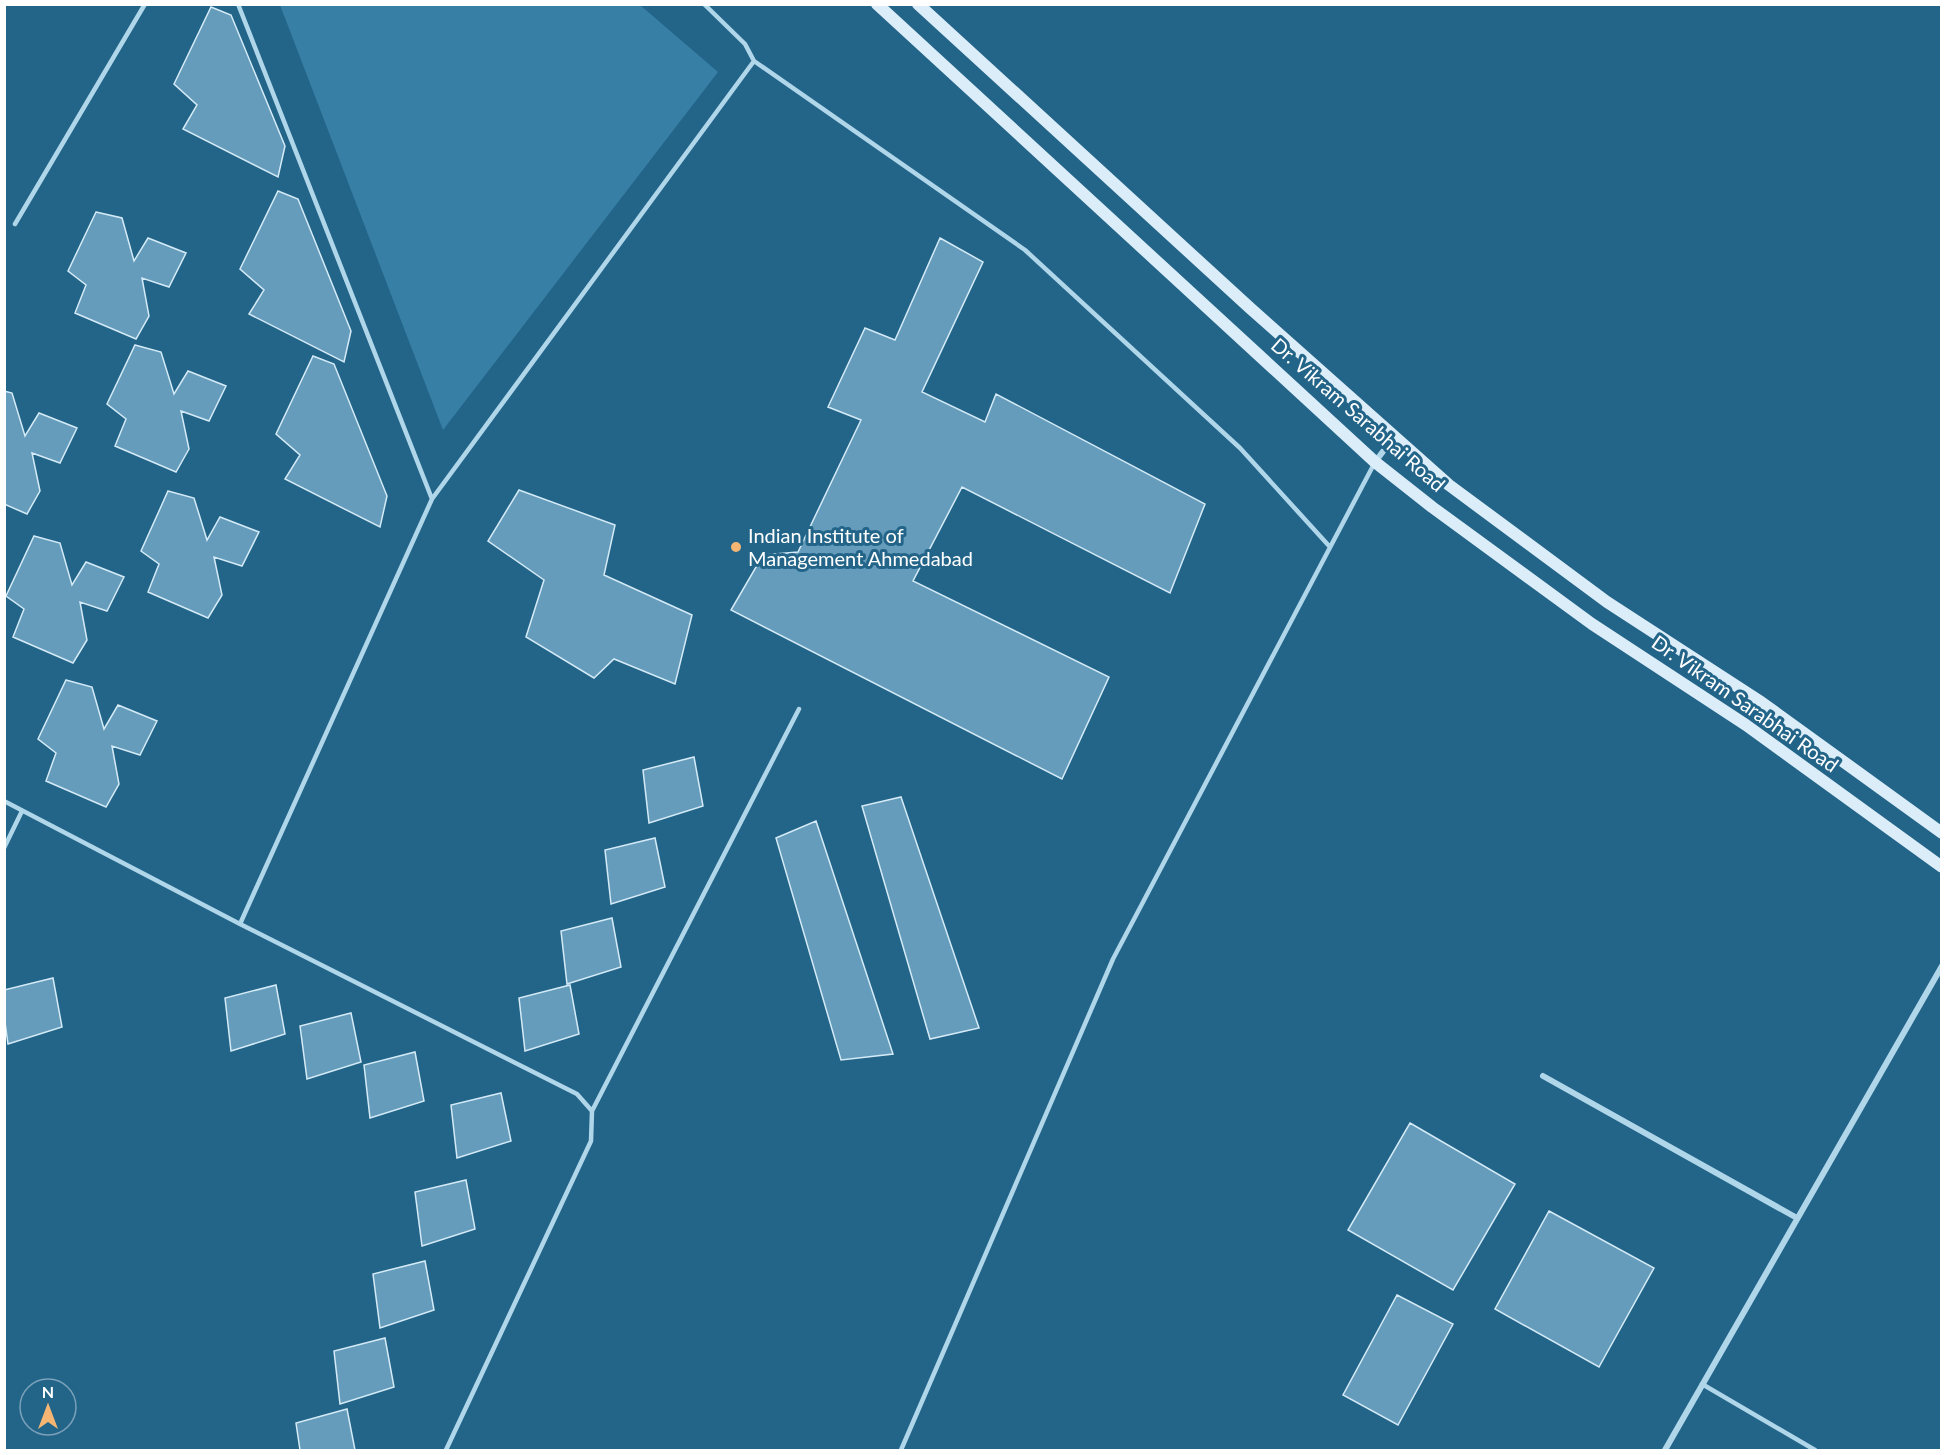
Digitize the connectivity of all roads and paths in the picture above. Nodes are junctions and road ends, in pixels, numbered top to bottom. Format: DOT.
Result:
graph roads {
  1 [pos="145,4"];
  2 [pos="238,4"];
  3 [pos="704,4"];
  4 [pos="877,4"];
  5 [pos="918,4"];
  6 [pos="754,61"];
  7 [pos="15,224"];
  8 [pos="1394,437"];
  9 [pos="1375,462"];
  10 [pos="432,500"];
  11 [pos="1330,547"];
  12 [pos="799,709"];
  13 [pos="4,801"];
  14 [pos="22,811"];
  15 [pos="1941,833"];
  16 [pos="4,848"];
  17 [pos="1941,867"];
  18 [pos="240,924"];
  19 [pos="1941,966"];
  20 [pos="1543,1076"];
  21 [pos="592,1111"];
  22 [pos="1797,1218"];
  23 [pos="1702,1384"];
  24 [pos="446,1450"];
  25 [pos="901,1450"];
  26 [pos="1665,1450"];
  27 [pos="1815,1450"];
  1 -- 7 [label="lane"];
  2 -- 10 [label="lane"];
  3 -- 6 [label="lane"];
  4 -- 9 [label="main road, Dr. Vikram Sarabhai Road"];
  5 -- 8 [label="main road, Dr. Vikram Sarabhai Road"];
  6 -- 10 [label="lane"];
  6 -- 11 [label="lane"];
  8 -- 9 [label="street"];
  8 -- 15 [label="main road, Dr. Vikram Sarabhai Road"];
  9 -- 11 [label="lane"];
  9 -- 17 [label="main road, Dr. Vikram Sarabhai Road"];
  10 -- 18 [label="lane"];
  11 -- 25 [label="lane"];
  12 -- 21 [label="lane"];
  13 -- 14 [label="lane"];
  14 -- 16 [label="lane"];
  14 -- 18 [label="lane"];
  18 -- 21 [label="lane"];
  19 -- 22 [label="street"];
  20 -- 22 [label="street"];
  21 -- 24 [label="lane"];
  22 -- 23 [label="street"];
  23 -- 26 [label="street"];
  23 -- 27 [label="lane"];
}
